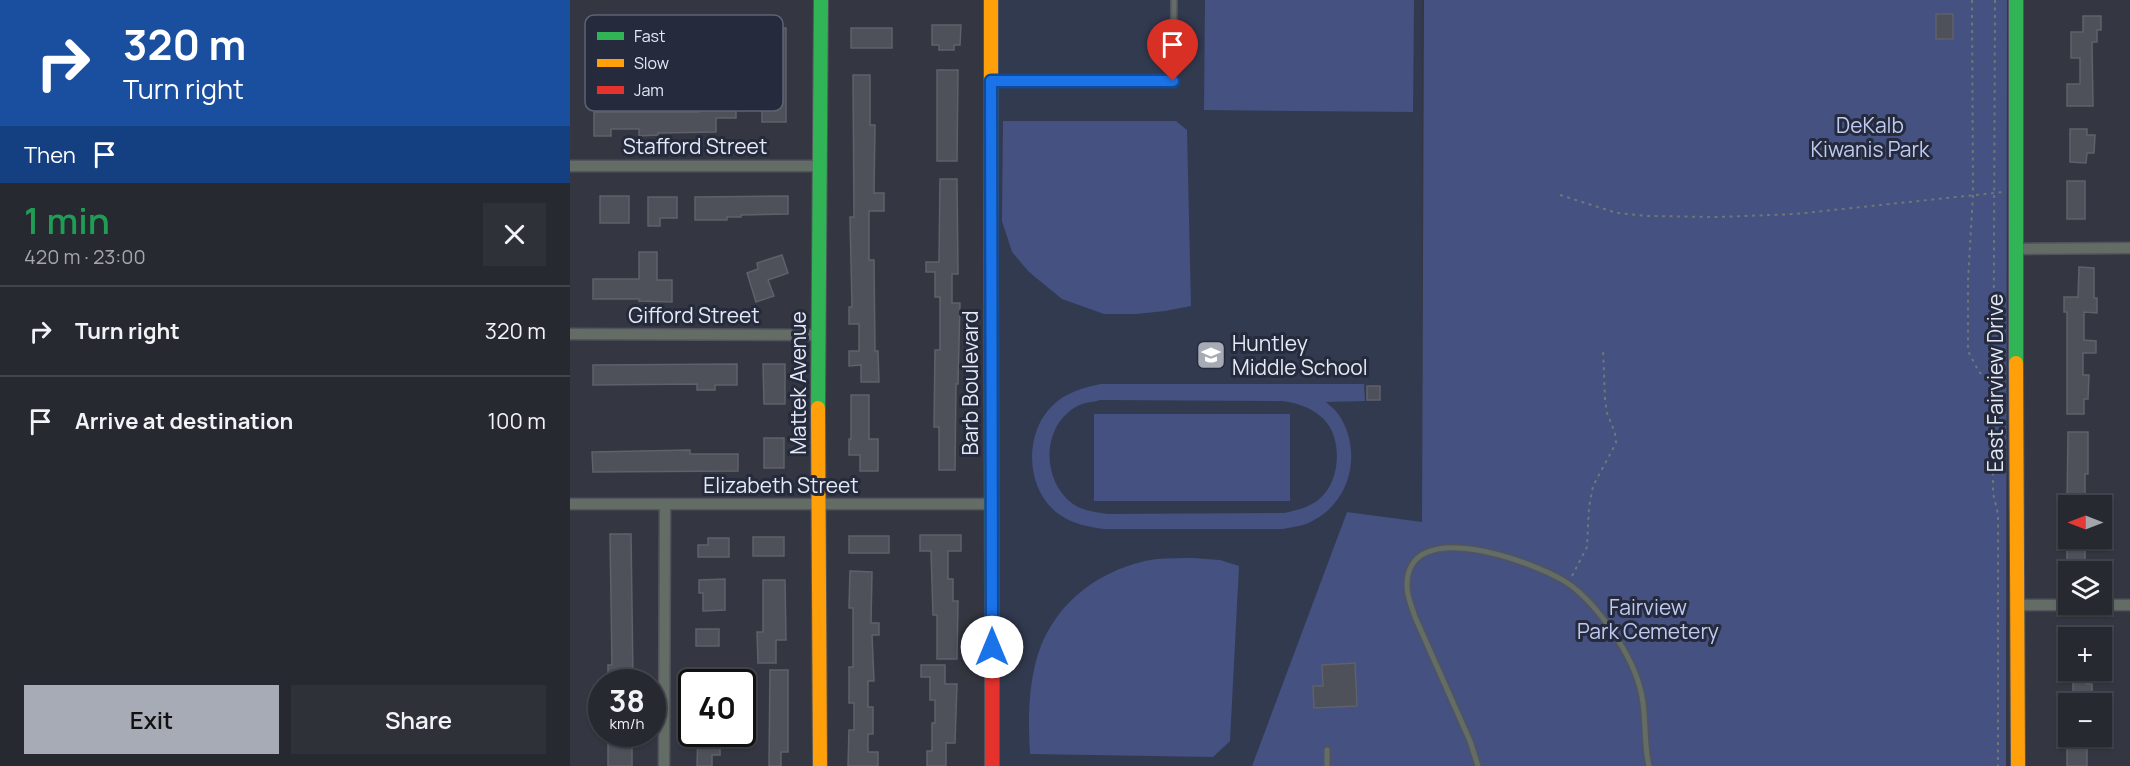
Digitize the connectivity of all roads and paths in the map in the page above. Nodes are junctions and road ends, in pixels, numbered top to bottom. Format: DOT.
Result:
graph roads {
  1 [pos="821,0"];
  2 [pos="991,0"];
  3 [pos="1174,0"];
  4 [pos="1972,0"];
  5 [pos="1995,0"];
  6 [pos="2016,0"];
  7 [pos="991,81"];
  8 [pos="570,166"];
  9 [pos="820,166"];
  10 [pos="2016,192"];
  11 [pos="1994,193"];
  12 [pos="1560,195"];
  13 [pos="1973,195"];
  14 [pos="2130,248"];
  15 [pos="2016,249"];
  16 [pos="570,334"];
  17 [pos="818,335"];
  18 [pos="1603,348"];
  19 [pos="1994,378"];
  20 [pos="2016,378"];
  21 [pos="570,504"];
  22 [pos="819,504"];
  23 [pos="991,504"];
  24 [pos="665,505"];
  25 [pos="1568,584"];
  26 [pos="2016,605"];
  27 [pos="2130,605"];
  28 [pos="1327,750"];
  29 [pos="664,766"];
  30 [pos="820,766"];
  31 [pos="992,766"];
  32 [pos="1327,766"];
  33 [pos="1478,766"];
  34 [pos="1649,766"];
  35 [pos="1998,766"];
  36 [pos="2018,766"];
  1 -- 9 [label="street, Mattek Avenue"];
  2 -- 7 [label="street, Barb Boulevard"];
  3 -- 7 [label="lane"];
  4 -- 13 [label="path"];
  5 -- 11 [label="path"];
  6 -- 10 [label="street, East Fairview Drive"];
  7 -- 23 [label="street, Barb Boulevard"];
  8 -- 9 [label="street, Stafford Street"];
  9 -- 17 [label="street, Mattek Avenue"];
  10 -- 11 [label="path"];
  10 -- 15 [label="street, East Fairview Drive"];
  11 -- 13 [label="path"];
  11 -- 19 [label="path"];
  12 -- 13 [label="path"];
  13 -- 19 [label="path"];
  14 -- 15 [label="street"];
  15 -- 20 [label="street, East Fairview Drive"];
  16 -- 17 [label="street, Gifford Street"];
  17 -- 22 [label="street, Mattek Avenue"];
  18 -- 25 [label="path"];
  19 -- 20 [label="path"];
  19 -- 35 [label="path"];
  20 -- 26 [label="street, East Fairview Drive"];
  21 -- 24 [label="street, Elizabeth Street"];
  22 -- 23 [label="street, Elizabeth Street"];
  22 -- 24 [label="street, Elizabeth Street"];
  22 -- 30 [label="street, Mattek Avenue"];
  23 -- 31 [label="street, Barb Boulevard"];
  24 -- 29 [label="street"];
  25 -- 33 [label="lane"];
  25 -- 34 [label="lane"];
  26 -- 27 [label="street"];
  26 -- 36 [label="street, East Fairview Drive"];
  28 -- 32 [label="lane"];
}
